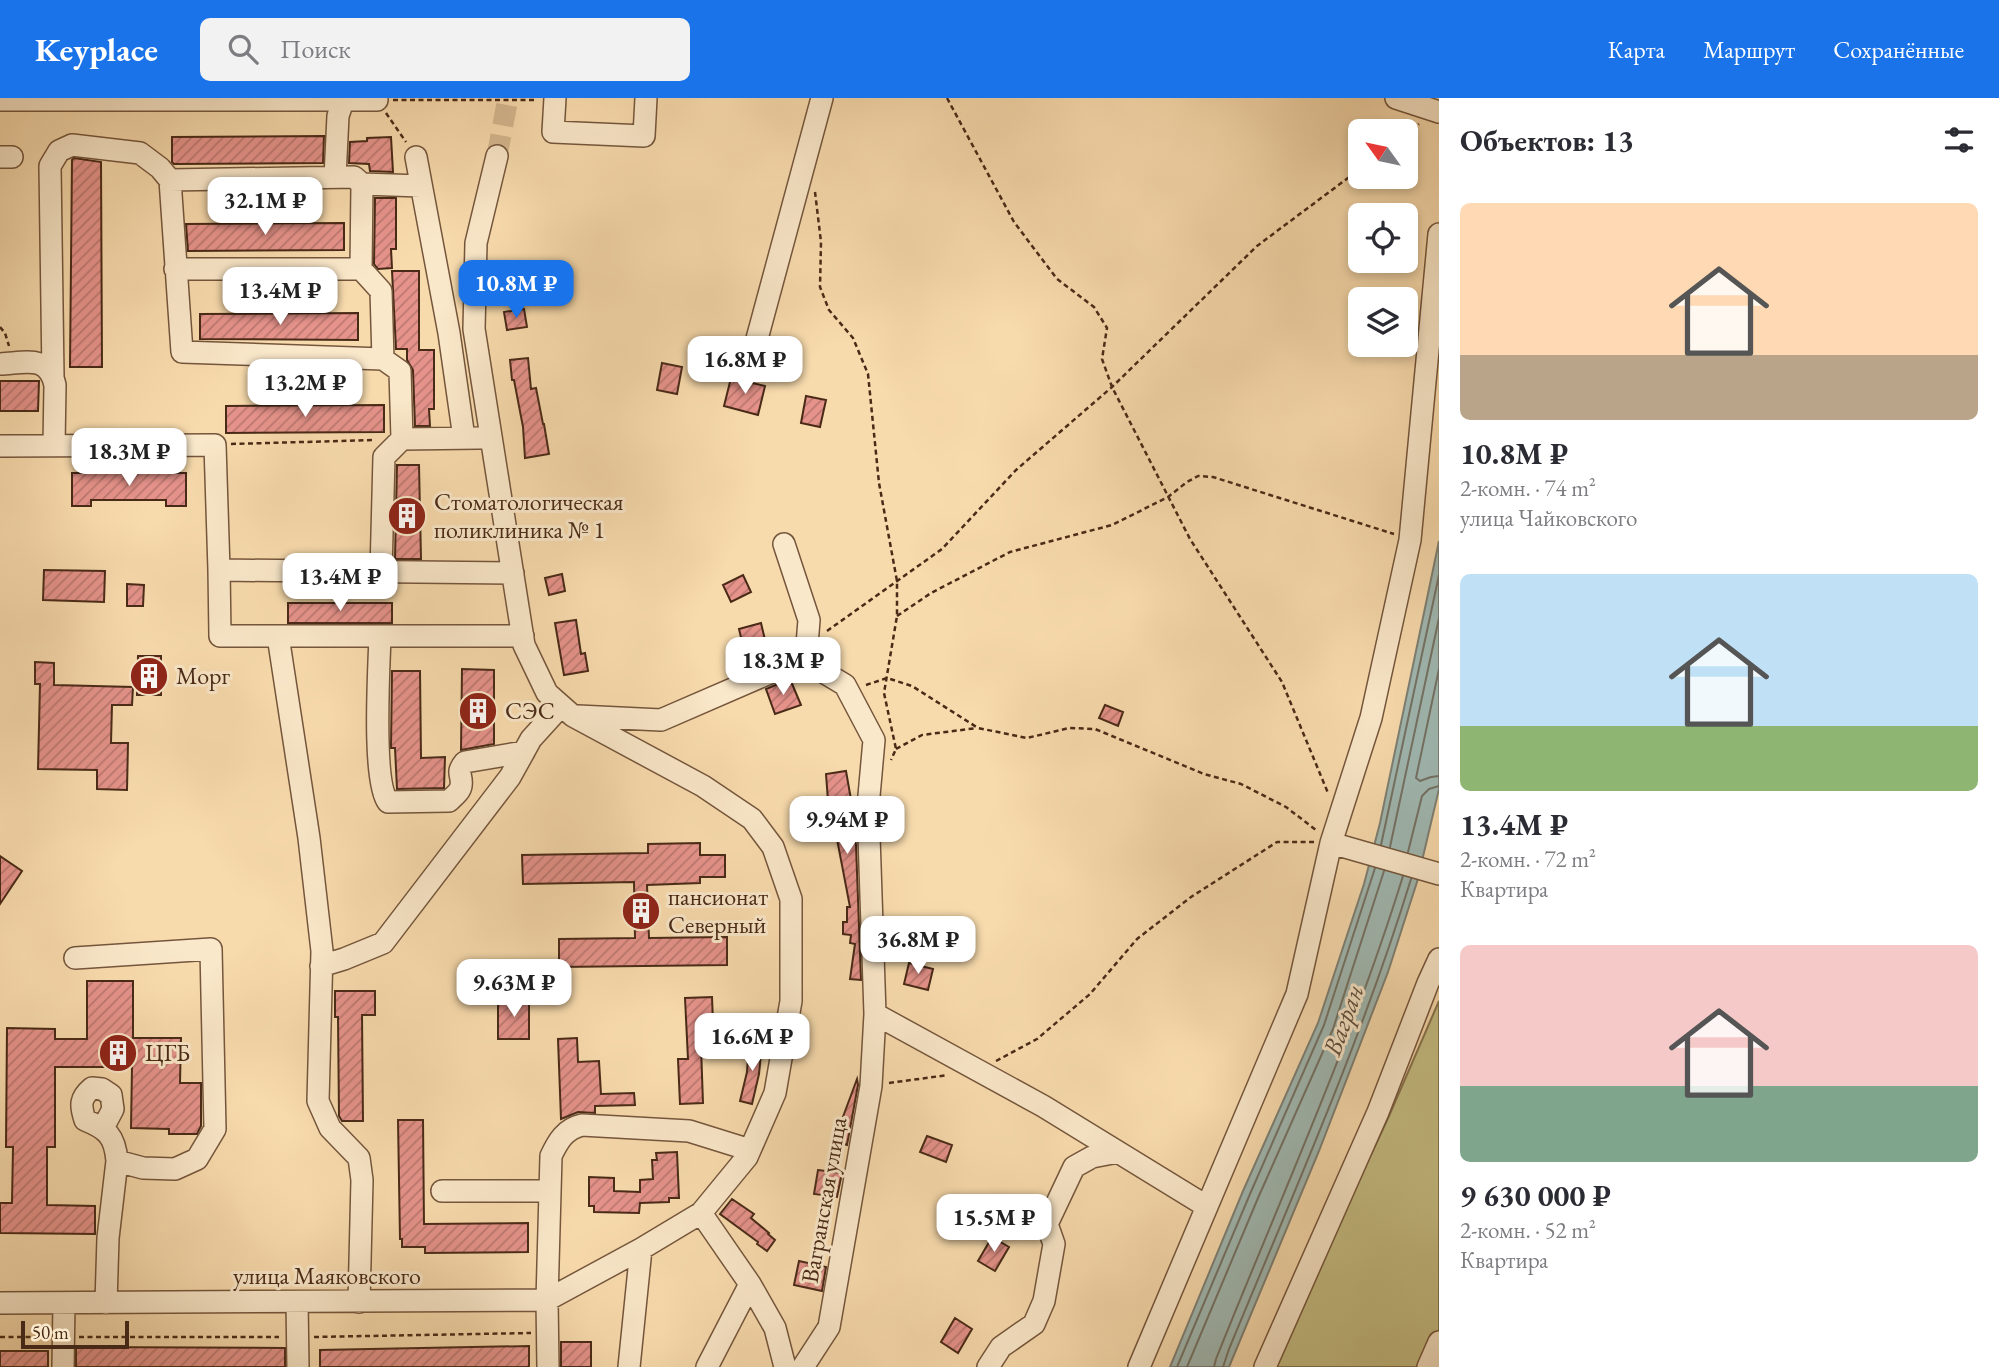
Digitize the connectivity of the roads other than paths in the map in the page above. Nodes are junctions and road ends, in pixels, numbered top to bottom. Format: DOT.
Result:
graph roads {
  1 [pos="646,98"];
  2 [pos="822,98"];
  3 [pos="1395,98"];
  4 [pos="343,99"];
  5 [pos="555,99"];
  6 [pos="0,100"];
  7 [pos="377,100"];
  8 [pos="1439,113"];
  9 [pos="416,156"];
  10 [pos="497,156"];
  11 [pos="335,177"];
  12 [pos="170,180"];
  13 [pos="362,184"];
  14 [pos="421,186"];
  15 [pos="1439,234"];
  16 [pos="175,269"];
  17 [pos="361,269"];
  18 [pos="474,329"];
  19 [pos="449,333"];
  20 [pos="709,353"];
  21 [pos="383,359"];
  22 [pos="751,361"];
  23 [pos="0,364"];
  24 [pos="786,370"];
  25 [pos="53,376"];
  26 [pos="464,438"];
  27 [pos="491,438"];
  28 [pos="402,439"];
  29 [pos="54,445"];
  30 [pos="0,446"];
  31 [pos="784,544"];
  32 [pos="219,570"];
  33 [pos="381,572"];
  34 [pos="513,573"];
  35 [pos="278,636"];
  36 [pos="380,636"];
  37 [pos="523,636"];
  38 [pos="788,665"];
  39 [pos="567,711"];
  40 [pos="524,752"];
  41 [pos="1340,845"];
  42 [pos="1439,874"];
  43 [pos="75,958"];
  44 [pos="1439,958"];
  45 [pos="321,966"];
  46 [pos="875,1014"];
  47 [pos="103,1128"];
  48 [pos="750,1150"];
  49 [pos="1118,1152"];
  50 [pos="117,1161"];
  51 [pos="442,1191"];
  52 [pos="550,1191"];
  53 [pos="1206,1206"];
  54 [pos="701,1213"];
  55 [pos="641,1249"];
  56 [pos="750,1284"];
  57 [pos="547,1300"];
  58 [pos="297,1302"];
  59 [pos="359,1302"];
  60 [pos="0,1303"];
  61 [pos="64,1303"];
  62 [pos="106,1303"];
  63 [pos="1439,1342"];
  64 [pos="63,1367"];
  65 [pos="298,1367"];
  66 [pos="548,1367"];
  67 [pos="629,1367"];
  68 [pos="707,1367"];
  69 [pos="785,1367"];
  70 [pos="803,1367"];
  71 [pos="988,1367"];
  72 [pos="1139,1367"];
  73 [pos="1265,1367"];
  74 [pos="1428,1367"];
  1 -- 5 [label="street"];
  2 -- 22 [label="street"];
  3 -- 8 [label="street"];
  4 -- 6 [label="street"];
  4 -- 7 [label="street"];
  4 -- 11 [label="street"];
  9 -- 14 [label="street"];
  10 -- 18 [label="street"];
  11 -- 12 [label="street"];
  11 -- 13 [label="street"];
  12 -- 16 [label="street"];
  12 -- 25 [label="street"];
  13 -- 14 [label="street"];
  13 -- 17 [label="street"];
  14 -- 19 [label="street"];
  15 -- 41 [label="street"];
  16 -- 17 [label="street"];
  16 -- 21 [label="street"];
  17 -- 21 [label="street"];
  18 -- 19 [label="street"];
  18 -- 27 [label="street"];
  19 -- 26 [label="street"];
  20 -- 22 [label="street"];
  21 -- 28 [label="street"];
  22 -- 24 [label="street"];
  23 -- 25 [label="street"];
  25 -- 29 [label="street"];
  26 -- 27 [label="street"];
  26 -- 28 [label="street"];
  27 -- 34 [label="street"];
  28 -- 33 [label="street"];
  29 -- 30 [label="street"];
  29 -- 32 [label="street"];
  31 -- 38 [label="street"];
  32 -- 33 [label="street"];
  32 -- 35 [label="street"];
  33 -- 34 [label="street"];
  34 -- 37 [label="street"];
  35 -- 36 [label="street"];
  35 -- 45 [label="street"];
  36 -- 37 [label="street"];
  36 -- 40 [label="street"];
  37 -- 39 [label="street"];
  38 -- 39 [label="street"];
  38 -- 46 [label="street, Вагранская улица"];
  39 -- 40 [label="street"];
  39 -- 48 [label="street, улица Маяковского"];
  40 -- 45 [label="street"];
  41 -- 42 [label="street"];
  41 -- 53 [label="street"];
  43 -- 50 [label="street"];
  44 -- 73 [label="street"];
  45 -- 59 [label="street"];
  46 -- 49 [label="street"];
  46 -- 70 [label="street, Вагранская улица"];
  47 -- 50 [label="street"];
  48 -- 52 [label="street"];
  48 -- 54 [label="street, улица Маяковского"];
  49 -- 53 [label="street"];
  49 -- 71 [label="street"];
  50 -- 62 [label="street"];
  51 -- 52 [label="street"];
  52 -- 57 [label="street"];
  53 -- 72 [label="street"];
  54 -- 55 [label="street, улица Маяковского"];
  54 -- 56 [label="street"];
  55 -- 57 [label="street, улица Маяковского"];
  55 -- 67 [label="street"];
  56 -- 68 [label="street"];
  56 -- 69 [label="street"];
  57 -- 59 [label="street, улица Маяковского"];
  57 -- 66 [label="street"];
  58 -- 59 [label="street, улица Маяковского"];
  58 -- 62 [label="street, улица Маяковского"];
  58 -- 65 [label="street"];
  60 -- 61 [label="street, улица Маяковского"];
  61 -- 62 [label="street, улица Маяковского"];
  61 -- 64 [label="street"];
  63 -- 74 [label="street"];
}
